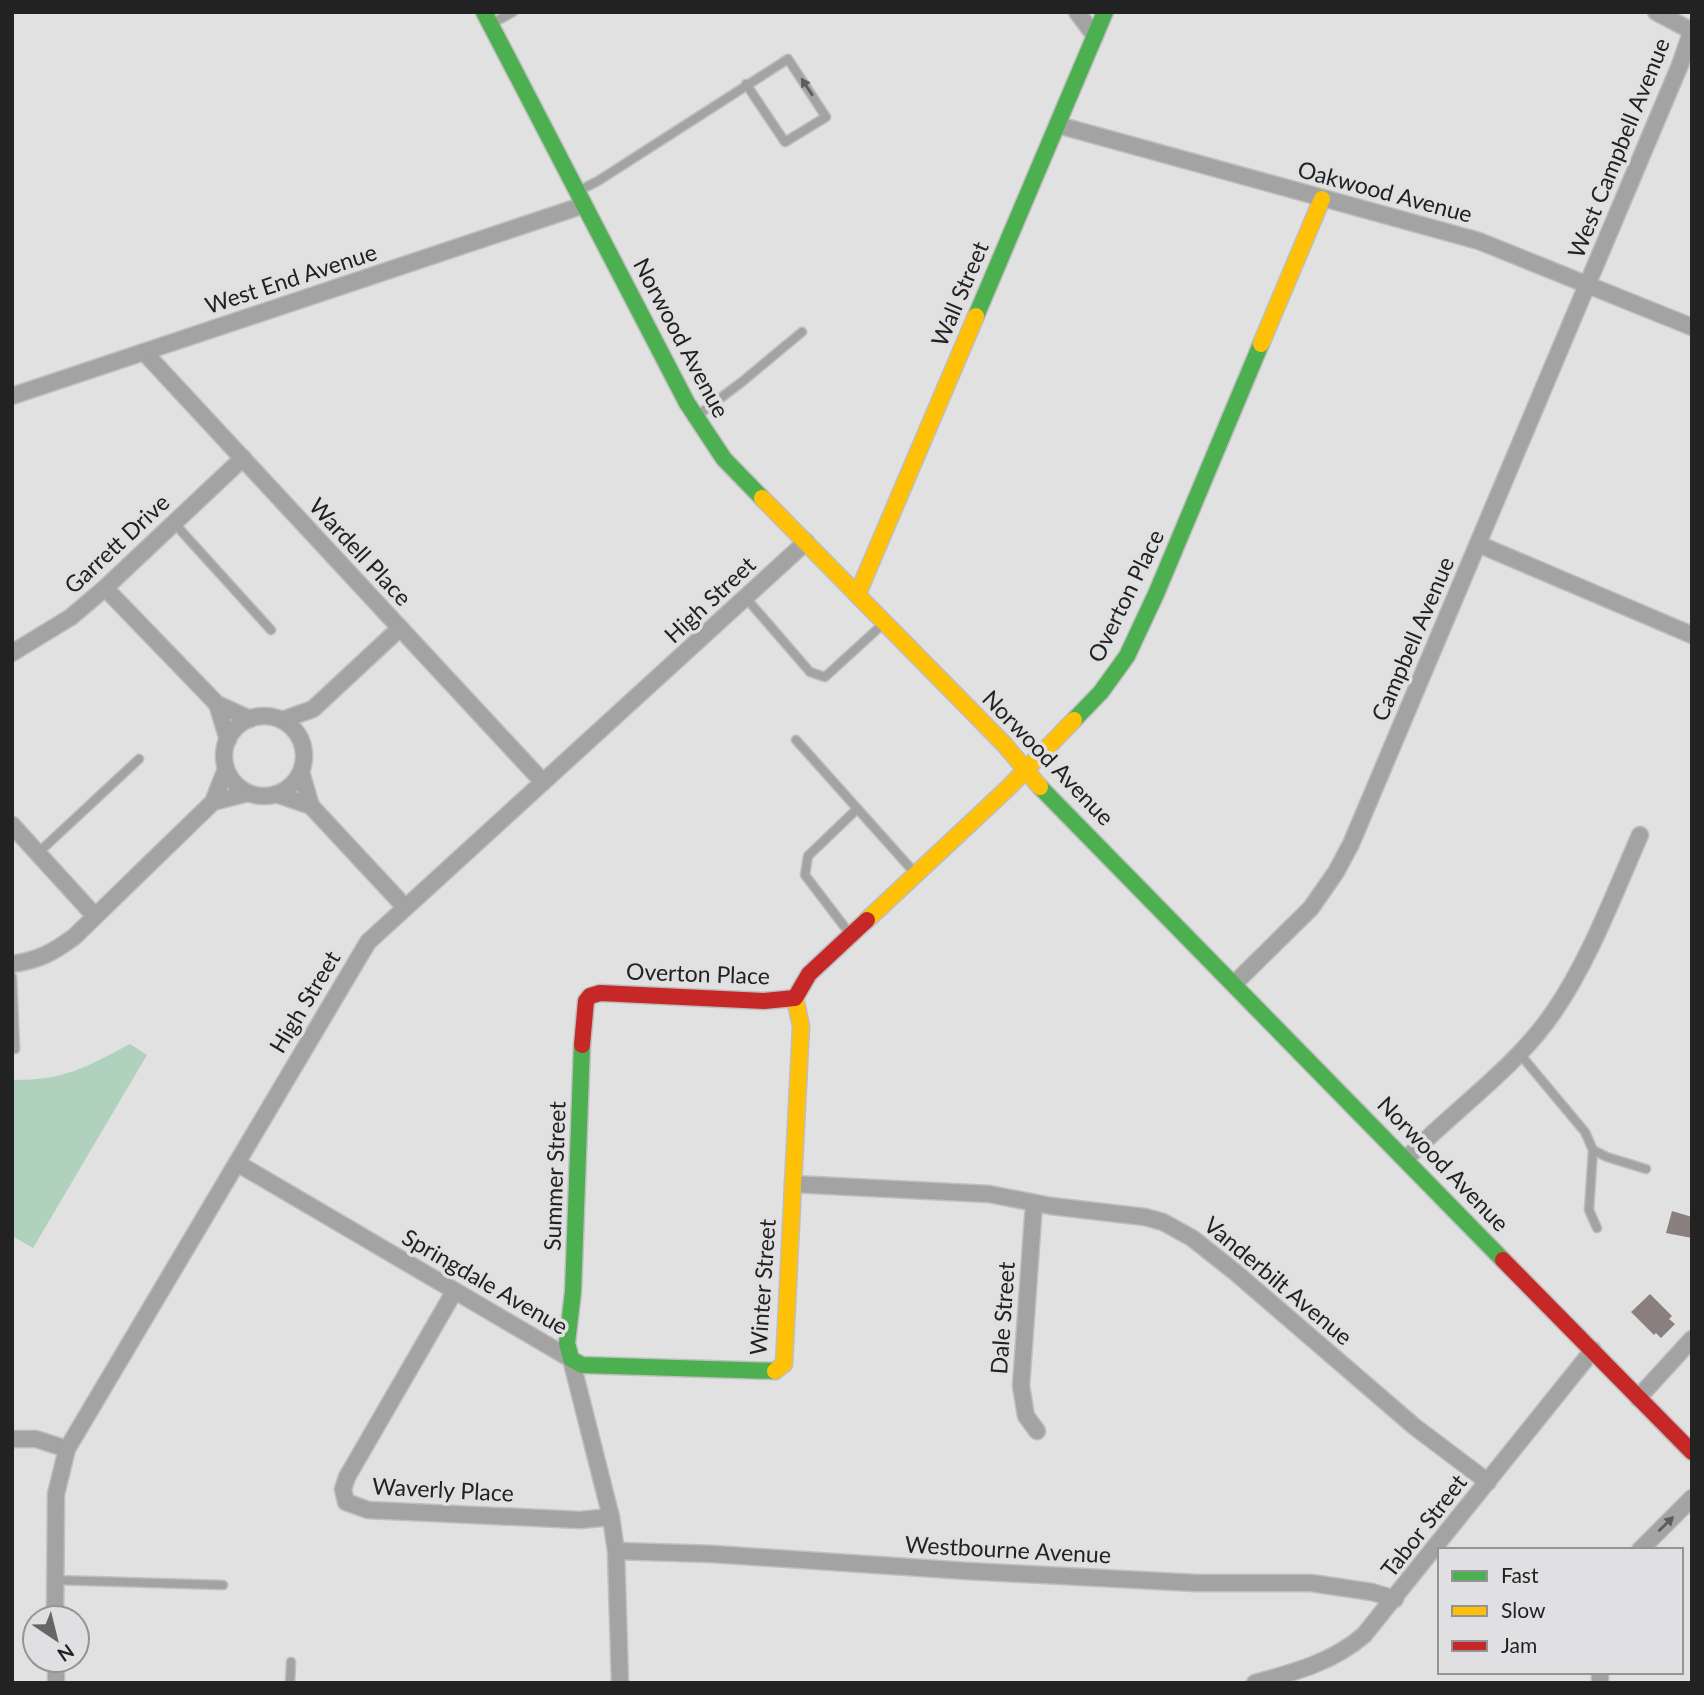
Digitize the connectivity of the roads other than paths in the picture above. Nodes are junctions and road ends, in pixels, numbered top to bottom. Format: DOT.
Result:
graph roads {
  1 [pos="513,12"];
  2 [pos="1077,12"];
  3 [pos="1105,12"];
  4 [pos="1657,12"];
  5 [pos="487,18"];
  6 [pos="1692,30"];
  7 [pos="1095,36"];
  8 [pos="746,84"];
  9 [pos="1058,125"];
  10 [pos="1322,198"];
  11 [pos="581,199"];
  12 [pos="1588,284"];
  13 [pos="1692,327"];
  14 [pos="802,332"];
  15 [pos="144,352"];
  16 [pos="12,396"];
  17 [pos="695,418"];
  18 [pos="243,458"];
  19 [pos="174,523"];
  20 [pos="806,542"];
  21 [pos="1478,544"];
  22 [pos="105,588"];
  23 [pos="858,593"];
  24 [pos="746,598"];
  25 [pos="885,622"];
  26 [pos="400,628"];
  27 [pos="271,630"];
  28 [pos="1692,635"];
  29 [pos="12,653"];
  30 [pos="217,704"];
  31 [pos="313,709"];
  32 [pos="250,719"];
  33 [pos="282,720"];
  34 [pos="228,740"];
  35 [pos="796,740"];
  36 [pos="302,742"];
  37 [pos="139,759"];
  38 [pos="226,769"];
  39 [pos="1026,769"];
  40 [pos="301,772"];
  41 [pos="543,782"];
  42 [pos="248,793"];
  43 [pos="276,794"];
  44 [pos="213,802"];
  45 [pos="311,806"];
  46 [pos="857,808"];
  47 [pos="12,825"];
  48 [pos="1640,835"];
  49 [pos="38,853"];
  50 [pos="916,874"];
  51 [pos="405,907"];
  52 [pos="94,915"];
  53 [pos="851,935"];
  54 [pos="12,964"];
  55 [pos="12,977"];
  56 [pos="1234,984"];
  57 [pos="590,996"];
  58 [pos="795,998"];
  59 [pos="15,1049"];
  60 [pos="1519,1052"];
  61 [pos="1593,1150"];
  62 [pos="1406,1159"];
  63 [pos="237,1163"];
  64 [pos="1646,1169"];
  65 [pos="793,1184"];
  66 [pos="1034,1203"];
  67 [pos="1597,1227"];
  68 [pos="454,1292"];
  69 [pos="1692,1339"];
  70 [pos="1592,1350"];
  71 [pos="571,1359"];
  72 [pos="1638,1398"];
  73 [pos="1037,1431"];
  74 [pos="12,1439"];
  75 [pos="66,1449"];
  76 [pos="1692,1452"];
  77 [pos="1488,1482"];
  78 [pos="1692,1498"];
  79 [pos="611,1517"];
  80 [pos="1642,1548"];
  81 [pos="616,1551"];
  82 [pos="54,1580"];
  83 [pos="223,1585"];
  84 [pos="1395,1599"];
  85 [pos="55,1604"];
  86 [pos="291,1662"];
  87 [pos="290,1683"];
  88 [pos="620,1683"];
  89 [pos="1255,1683"];
  1 -- 5 [label="lane"];
  2 -- 7 [label="street"];
  3 -- 7 [label="street, Wall Street"];
  4 -- 6 [label="street"];
  5 -- 11 [label="street, Norwood Avenue"];
  6 -- 12 [label="street, West Campbell Avenue"];
  7 -- 9 [label="street, Wall Street"];
  8 -- 8 [label="lane, one-way"];
  8 -- 11 [label="lane"];
  9 -- 10 [label="street, Oakwood Avenue"];
  9 -- 23 [label="street, Wall Street"];
  10 -- 12 [label="street, Oakwood Avenue"];
  10 -- 39 [label="street, Overton Place"];
  11 -- 15 [label="street, West End Avenue"];
  11 -- 17 [label="street, Norwood Avenue"];
  12 -- 13 [label="street, Oakwood Avenue"];
  12 -- 21 [label="street, Campbell Avenue"];
  14 -- 17 [label="lane"];
  15 -- 16 [label="street, West End Avenue"];
  15 -- 18 [label="street, Wardell Place"];
  17 -- 20 [label="street, Norwood Avenue"];
  18 -- 19 [label="street, Garrett Drive"];
  18 -- 26 [label="street, Wardell Place"];
  19 -- 22 [label="street, Garrett Drive"];
  19 -- 27 [label="lane"];
  20 -- 23 [label="street, Norwood Avenue"];
  20 -- 24 [label="street, High Street"];
  21 -- 28 [label="street"];
  21 -- 56 [label="street, Campbell Avenue"];
  22 -- 29 [label="street, Garrett Drive"];
  22 -- 30 [label="street"];
  23 -- 25 [label="street, Norwood Avenue"];
  24 -- 25 [label="lane"];
  24 -- 41 [label="street, High Street"];
  25 -- 39 [label="street, Norwood Avenue"];
  26 -- 31 [label="street"];
  26 -- 41 [label="street, Wardell Place"];
  30 -- 32 [label="street"];
  30 -- 34 [label="street"];
  31 -- 33 [label="street"];
  31 -- 36 [label="street"];
  32 -- 33 [label="street"];
  32 -- 34 [label="street"];
  33 -- 36 [label="street"];
  34 -- 38 [label="street"];
  35 -- 46 [label="lane"];
  36 -- 40 [label="street"];
  37 -- 49 [label="lane"];
  38 -- 42 [label="street"];
  38 -- 44 [label="street"];
  39 -- 50 [label="street, Overton Place"];
  39 -- 56 [label="street, Norwood Avenue"];
  40 -- 43 [label="street"];
  40 -- 45 [label="street"];
  41 -- 51 [label="street, High Street"];
  42 -- 43 [label="street"];
  42 -- 44 [label="street"];
  43 -- 45 [label="street"];
  44 -- 52 [label="street"];
  45 -- 51 [label="street"];
  46 -- 50 [label="lane"];
  46 -- 53 [label="lane"];
  47 -- 49 [label="street"];
  48 -- 60 [label="street"];
  49 -- 52 [label="street"];
  50 -- 53 [label="street, Overton Place"];
  51 -- 63 [label="street, High Street"];
  52 -- 54 [label="street"];
  53 -- 58 [label="street, Overton Place"];
  55 -- 59 [label="lane"];
  56 -- 62 [label="street, Norwood Avenue"];
  57 -- 58 [label="street, Overton Place"];
  57 -- 71 [label="street, Summer Street"];
  58 -- 65 [label="street, Winter Street"];
  60 -- 61 [label="lane"];
  60 -- 62 [label="street"];
  61 -- 64 [label="lane"];
  61 -- 67 [label="lane"];
  62 -- 70 [label="street, Norwood Avenue"];
  63 -- 68 [label="street, Springdale Avenue"];
  63 -- 75 [label="street, High Street"];
  65 -- 66 [label="street, Vanderbilt Avenue"];
  65 -- 71 [label="street, Winter Street"];
  66 -- 73 [label="street, Dale Street"];
  66 -- 77 [label="street, Vanderbilt Avenue"];
  68 -- 71 [label="street, Springdale Avenue"];
  68 -- 79 [label="street, Waverly Place"];
  69 -- 72 [label="street"];
  70 -- 72 [label="street, Norwood Avenue"];
  70 -- 77 [label="street, Tabor Street"];
  71 -- 79 [label="street, Springdale Avenue"];
  72 -- 76 [label="street, Norwood Avenue"];
  74 -- 75 [label="street"];
  75 -- 82 [label="street, High Street"];
  77 -- 84 [label="street, Tabor Street"];
  80 -- 78 [label="street, one-way"];
  79 -- 81 [label="street, Springdale Avenue"];
  81 -- 84 [label="street, Westbourne Avenue"];
  81 -- 88 [label="street, Springdale Avenue"];
  82 -- 83 [label="lane"];
  82 -- 85 [label="street, High Street"];
  84 -- 89 [label="street, Tabor Street"];
  86 -- 87 [label="lane"];
}
